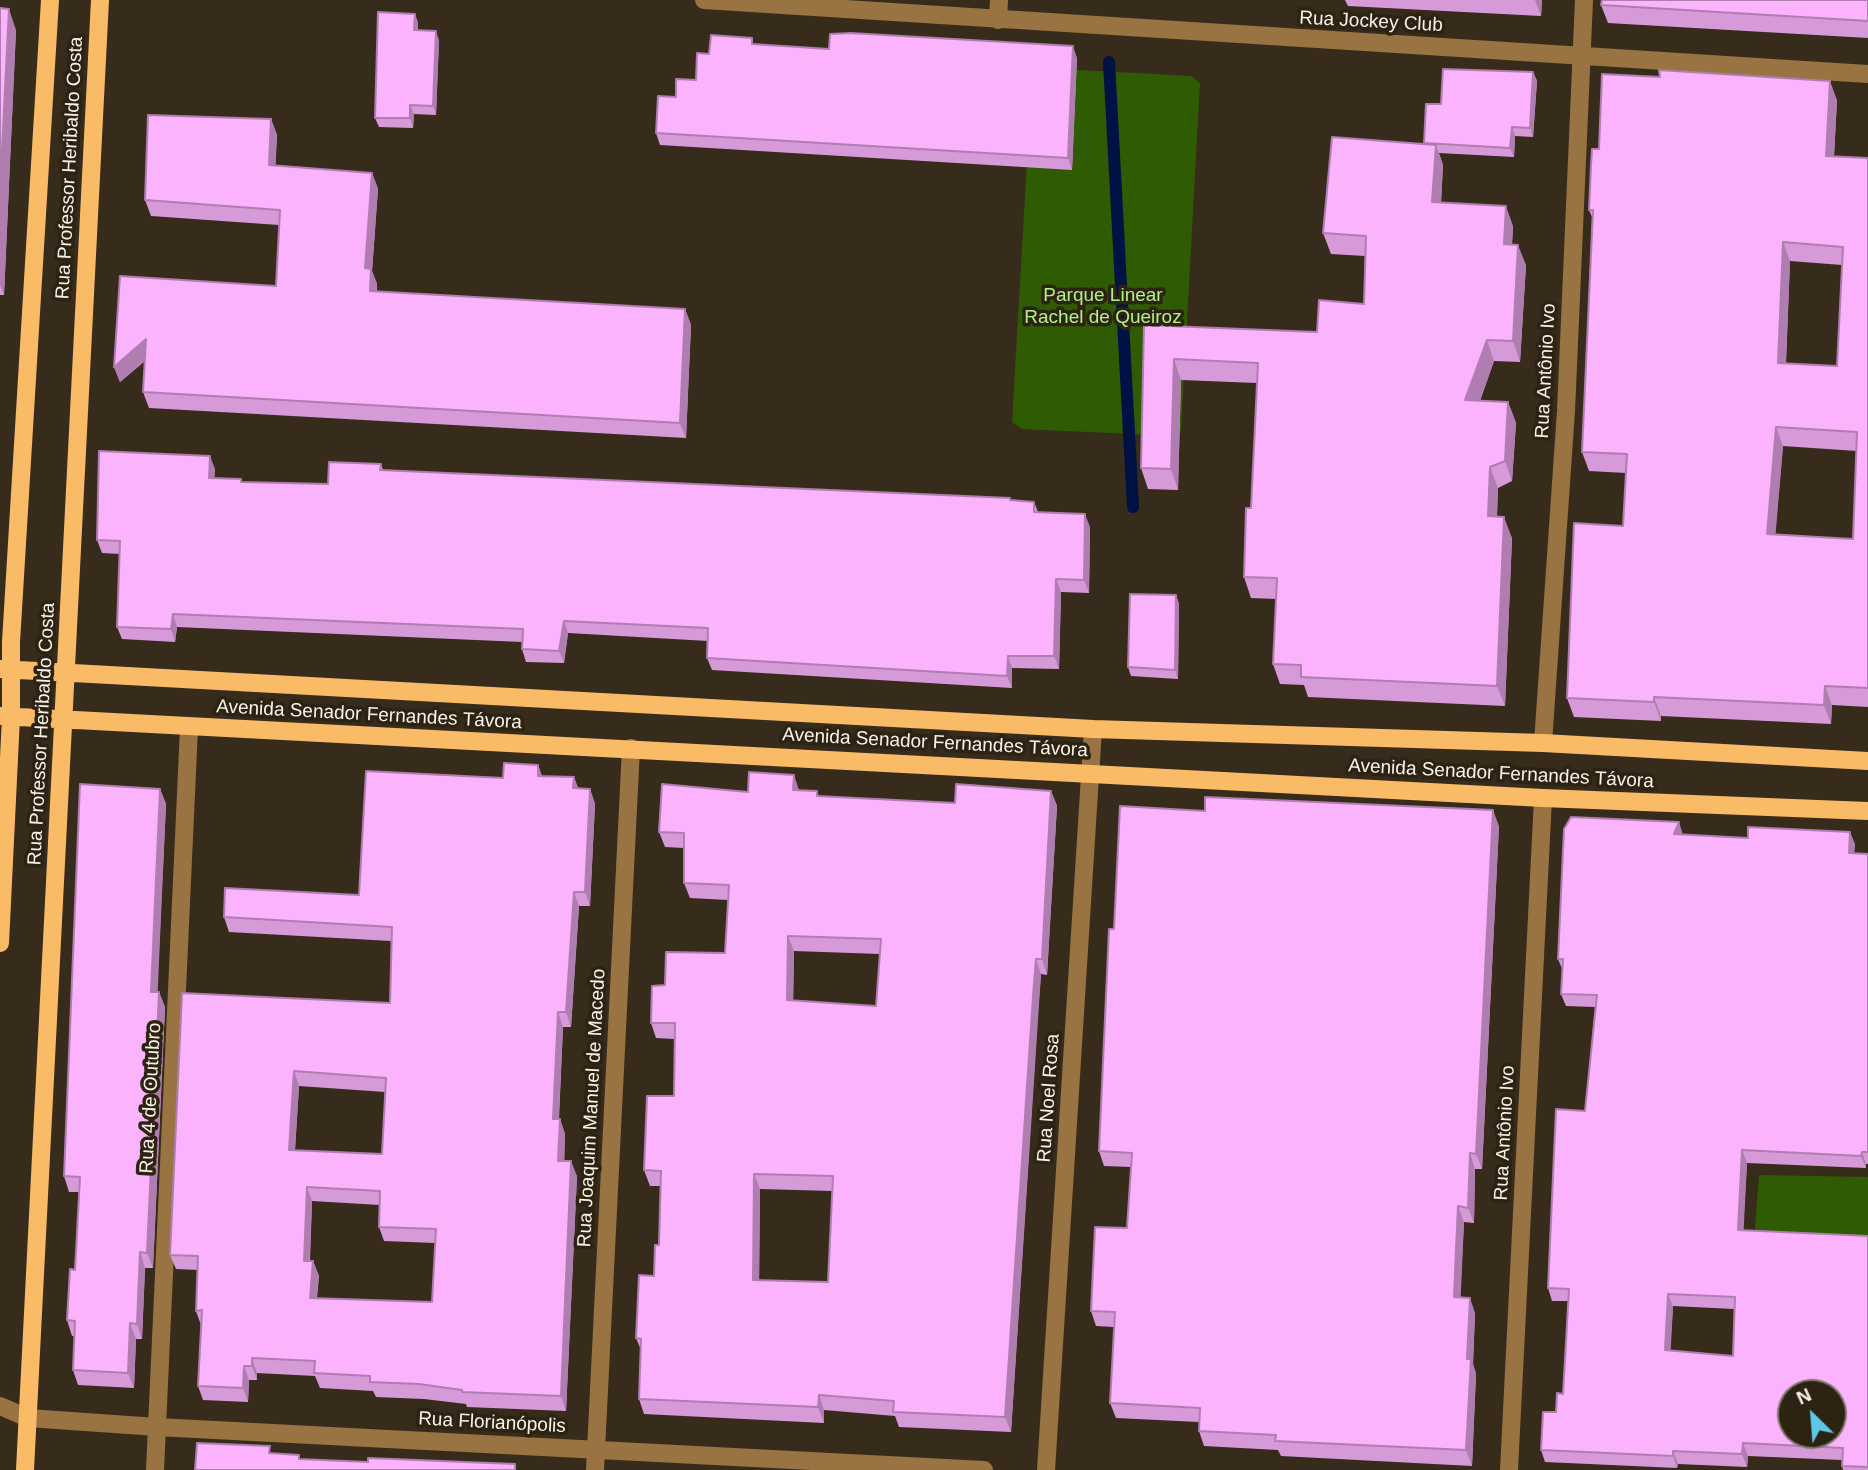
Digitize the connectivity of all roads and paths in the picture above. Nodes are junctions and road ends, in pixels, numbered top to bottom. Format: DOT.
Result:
graph roads {
  1 [pos="50,0"];
  2 [pos="100,0"];
  3 [pos="704,0"];
  4 [pos="999,0"];
  5 [pos="1584,0"];
  6 [pos="998,20"];
  7 [pos="1580,55"];
  8 [pos="1868,74"];
  9 [pos="5,669"];
  10 [pos="66,672"];
  11 [pos="6,717"];
  12 [pos="65,720"];
  13 [pos="190,728"];
  14 [pos="1093,729"];
  15 [pos="1543,743"];
  16 [pos="631,748"];
  17 [pos="1868,761"];
  18 [pos="1090,772"];
  19 [pos="1543,798"];
  20 [pos="1868,811"];
  21 [pos="0,943"];
  22 [pos="0,1406"];
  23 [pos="28,1418"];
  24 [pos="157,1427"];
  25 [pos="596,1449"];
  26 [pos="26,1470"];
  27 [pos="155,1470"];
  28 [pos="596,1470"];
  29 [pos="984,1470"];
  30 [pos="1046,1470"];
  31 [pos="1509,1470"];
  1 -- 9 [label="main road, Rua Professor Heribaldo Costa"];
  2 -- 10 [label="main road, Rua Professor Heribaldo Costa"];
  3 -- 6 [label="street, Rua Jockey Club"];
  4 -- 6 [label="street"];
  5 -- 7 [label="street, Rua Antônio Ivo"];
  6 -- 7 [label="street, Rua Jockey Club"];
  7 -- 8 [label="street, Rua Jockey Club"];
  7 -- 15 [label="street, Rua Antônio Ivo"];
  9 -- 10 [label="main road, Avenida Senador Fernandes Távora"];
  9 -- 11 [label="main road, Rua Professor Heribaldo Costa"];
  10 -- 12 [label="main road, Rua Professor Heribaldo Costa"];
  10 -- 14 [label="main road, Avenida Senador Fernandes Távora"];
  11 -- 12 [label="main road, Avenida Senador Fernandes Távora"];
  11 -- 21 [label="main road, Rua Professor Heribaldo Costa"];
  12 -- 13 [label="main road, Avenida Senador Fernandes Távora"];
  12 -- 23 [label="main road, Rua Professor Heribaldo Costa"];
  13 -- 16 [label="main road, Avenida Senador Fernandes Távora"];
  13 -- 24 [label="street, Rua 4 de Outubro"];
  14 -- 15 [label="main road, Avenida Senador Fernandes Távora"];
  14 -- 18 [label="street, Rua Noel Rosa"];
  15 -- 17 [label="main road, Avenida Senador Fernandes Távora"];
  16 -- 18 [label="main road, Avenida Senador Fernandes Távora"];
  16 -- 25 [label="street, Rua Joaquim Manuel de Macedo"];
  18 -- 19 [label="main road, Avenida Senador Fernandes Távora"];
  18 -- 30 [label="street, Rua Noel Rosa"];
  19 -- 20 [label="main road, Avenida Senador Fernandes Távora"];
  19 -- 31 [label="street, Rua Antônio Ivo"];
  22 -- 23 [label="street, Rua Florianópolis"];
  23 -- 24 [label="street, Rua Florianópolis"];
  23 -- 26 [label="main road, Rua Professor Heribaldo Costa"];
  24 -- 25 [label="street, Rua Florianópolis"];
  24 -- 27 [label="street, Rua 4 de Outubro"];
  25 -- 28 [label="street, Rua Joaquim Manuel de Macedo"];
  25 -- 29 [label="street, Rua Florianópolis"];
}
